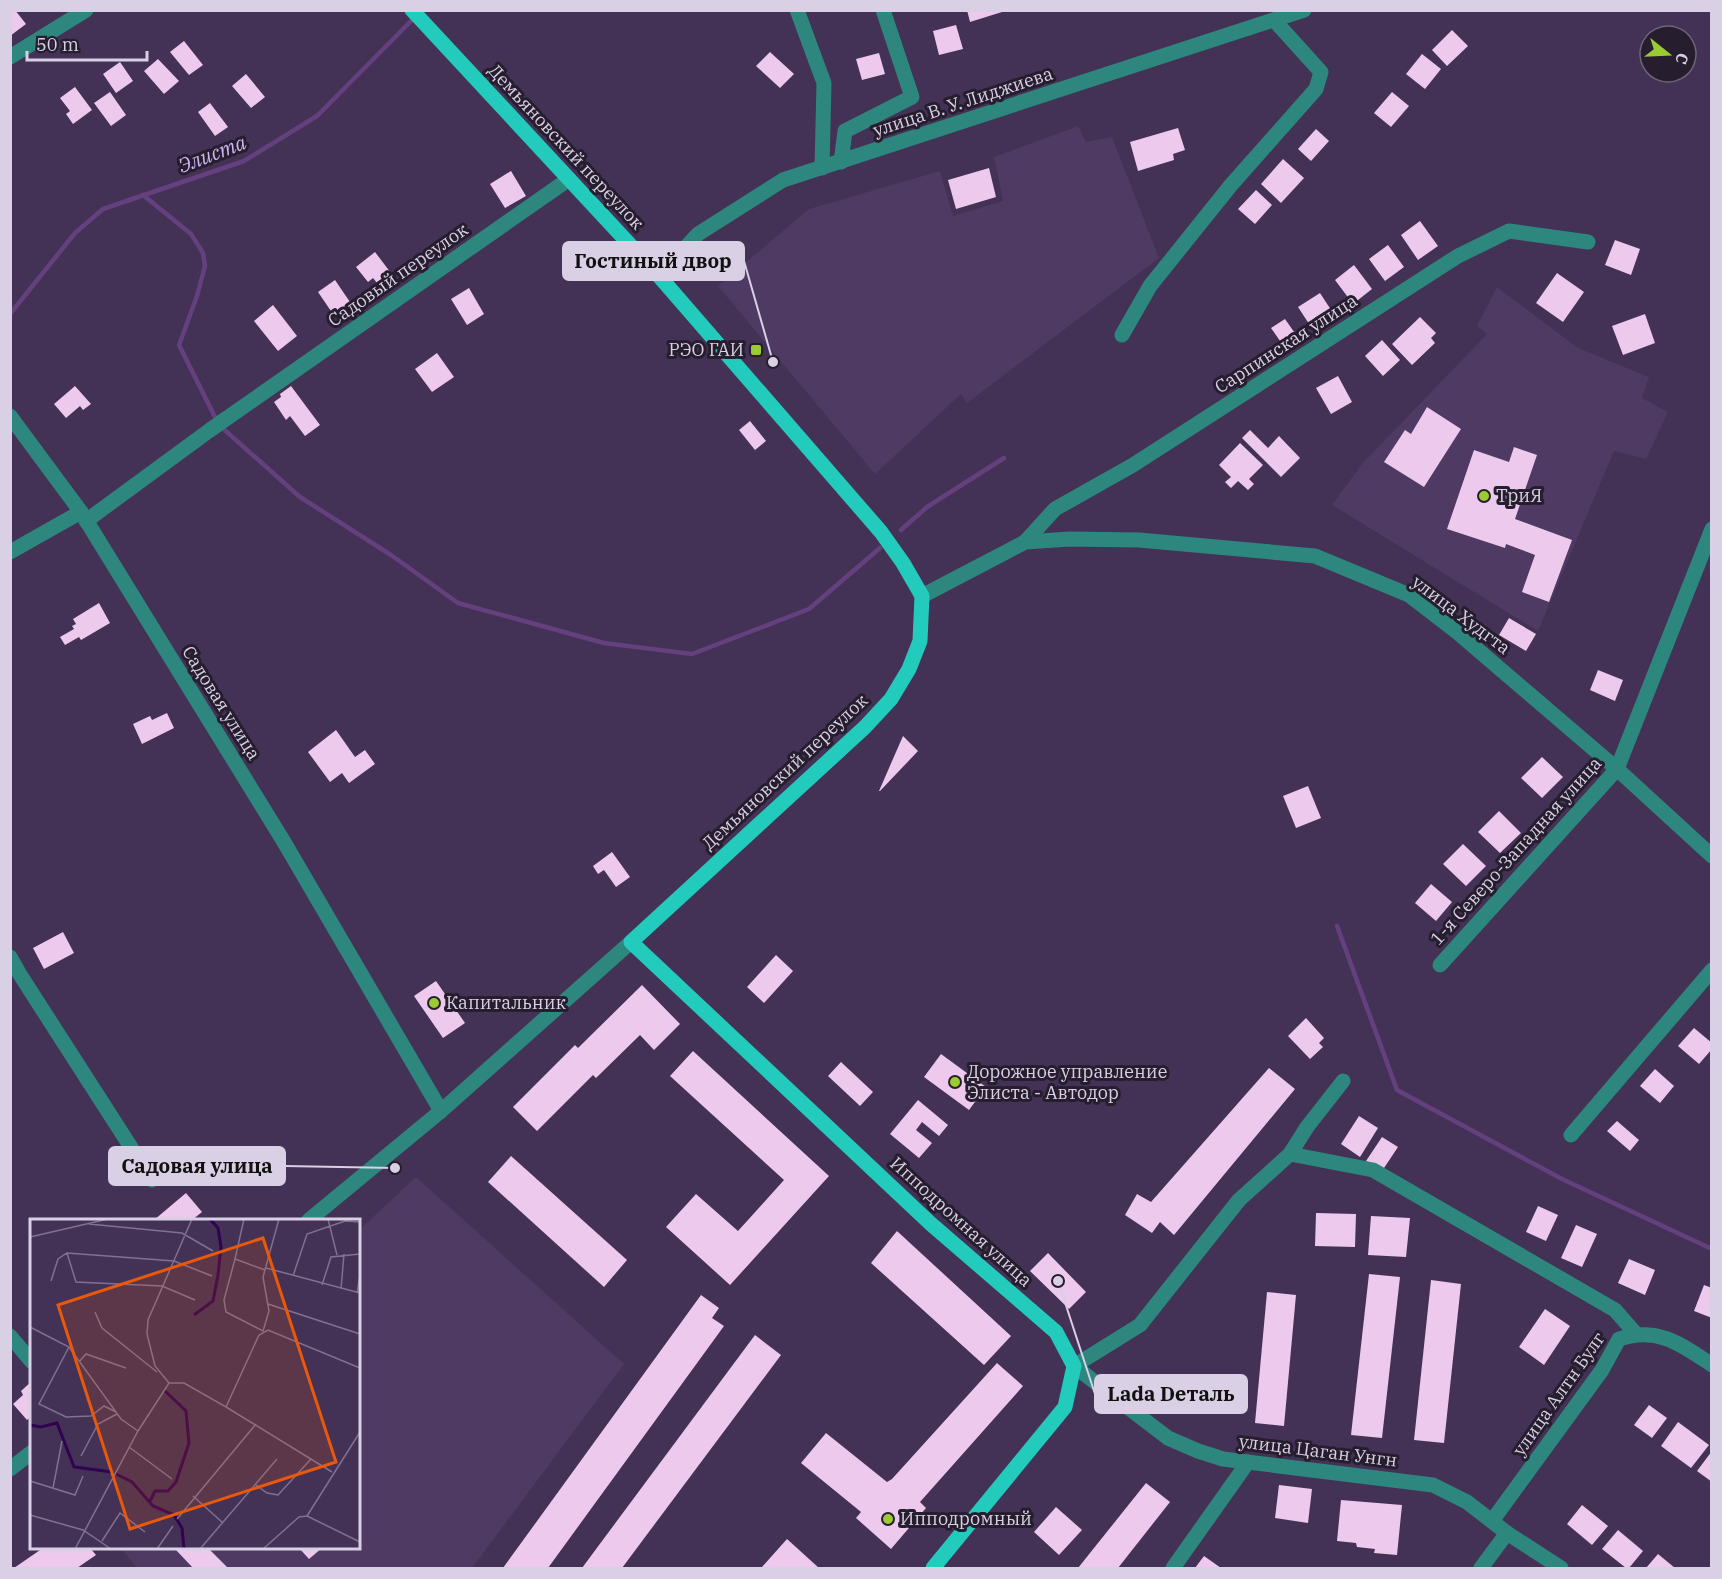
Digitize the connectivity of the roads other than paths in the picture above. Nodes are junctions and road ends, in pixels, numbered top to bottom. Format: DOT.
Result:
graph roads {
  1 [pos="86,10"];
  2 [pos="412,10"];
  3 [pos="797,10"];
  4 [pos="883,10"];
  5 [pos="1304,10"];
  6 [pos="1274,20"];
  7 [pos="10,57"];
  8 [pos="841,162"];
  9 [pos="822,168"];
  10 [pos="569,179"];
  11 [pos="1588,242"];
  12 [pos="659,276"];
  13 [pos="1122,335"];
  14 [pos="10,416"];
  15 [pos="83,517"];
  16 [pos="1712,529"];
  17 [pos="1025,542"];
  18 [pos="10,552"];
  19 [pos="922,596"];
  20 [pos="1617,769"];
  21 [pos="1712,856"];
  22 [pos="631,942"];
  23 [pos="10,957"];
  24 [pos="1440,965"];
  25 [pos="1712,970"];
  26 [pos="15,976"];
  27 [pos="1343,1081"];
  28 [pos="441,1111"];
  29 [pos="1571,1135"];
  30 [pos="1290,1154"];
  31 [pos="152,1180"];
  32 [pos="311,1219"];
  33 [pos="1636,1334"];
  34 [pos="10,1336"];
  35 [pos="30,1360"];
  36 [pos="1712,1365"];
  37 [pos="1074,1366"];
  38 [pos="30,1454"];
  39 [pos="1248,1462"];
  40 [pos="10,1469"];
  41 [pos="1492,1521"];
  42 [pos="1507,1533"];
  43 [pos="933,1569"];
  44 [pos="1173,1569"];
  45 [pos="1481,1569"];
  46 [pos="1561,1569"];
  1 -- 7 [label="street"];
  2 -- 10 [label="main road, Демьяновский переулок"];
  3 -- 9 [label="street"];
  4 -- 8 [label="street"];
  5 -- 6 [label="street, улица В. У. Лиджиева"];
  6 -- 8 [label="street, улица В. У. Лиджиева"];
  6 -- 13 [label="street"];
  8 -- 9 [label="street, улица В. У. Лиджиева"];
  9 -- 12 [label="street, улица В. У. Лиджиева"];
  10 -- 12 [label="main road, Демьяновский переулок"];
  10 -- 15 [label="street, Садовый переулок"];
  11 -- 17 [label="street, Сарпинская улица"];
  12 -- 19 [label="main road, Демьяновский переулок"];
  14 -- 15 [label="street, Садовая улица"];
  15 -- 18 [label="street"];
  15 -- 28 [label="street, Садовая улица"];
  16 -- 20 [label="street, 1-я Северо-Западная улица"];
  17 -- 19 [label="street, улица Худгта"];
  17 -- 20 [label="street, улица Худгта"];
  19 -- 22 [label="main road, Демьяновский переулок"];
  20 -- 21 [label="street, улица Худгта"];
  20 -- 24 [label="street, 1-я Северо-Западная улица"];
  22 -- 28 [label="street, Демьяновский переулок"];
  22 -- 37 [label="main road, Ипподромная улица"];
  23 -- 26 [label="street"];
  25 -- 29 [label="street"];
  26 -- 31 [label="street"];
  27 -- 30 [label="street"];
  28 -- 32 [label="street, Демьяновский переулок"];
  30 -- 33 [label="street"];
  30 -- 37 [label="street"];
  33 -- 36 [label="street, улица Алтн Булг"];
  33 -- 41 [label="street, улица Алтн Булг"];
  34 -- 35 [label="street"];
  37 -- 39 [label="street, улица Цаган Унгн"];
  37 -- 43 [label="main road"];
  38 -- 40 [label="street"];
  39 -- 41 [label="street, улица Цаган Унгн"];
  39 -- 44 [label="street"];
  41 -- 42 [label="street, улица Цаган Унгн"];
  42 -- 45 [label="street"];
  42 -- 46 [label="street, улица Цаган Унгн"];
}
